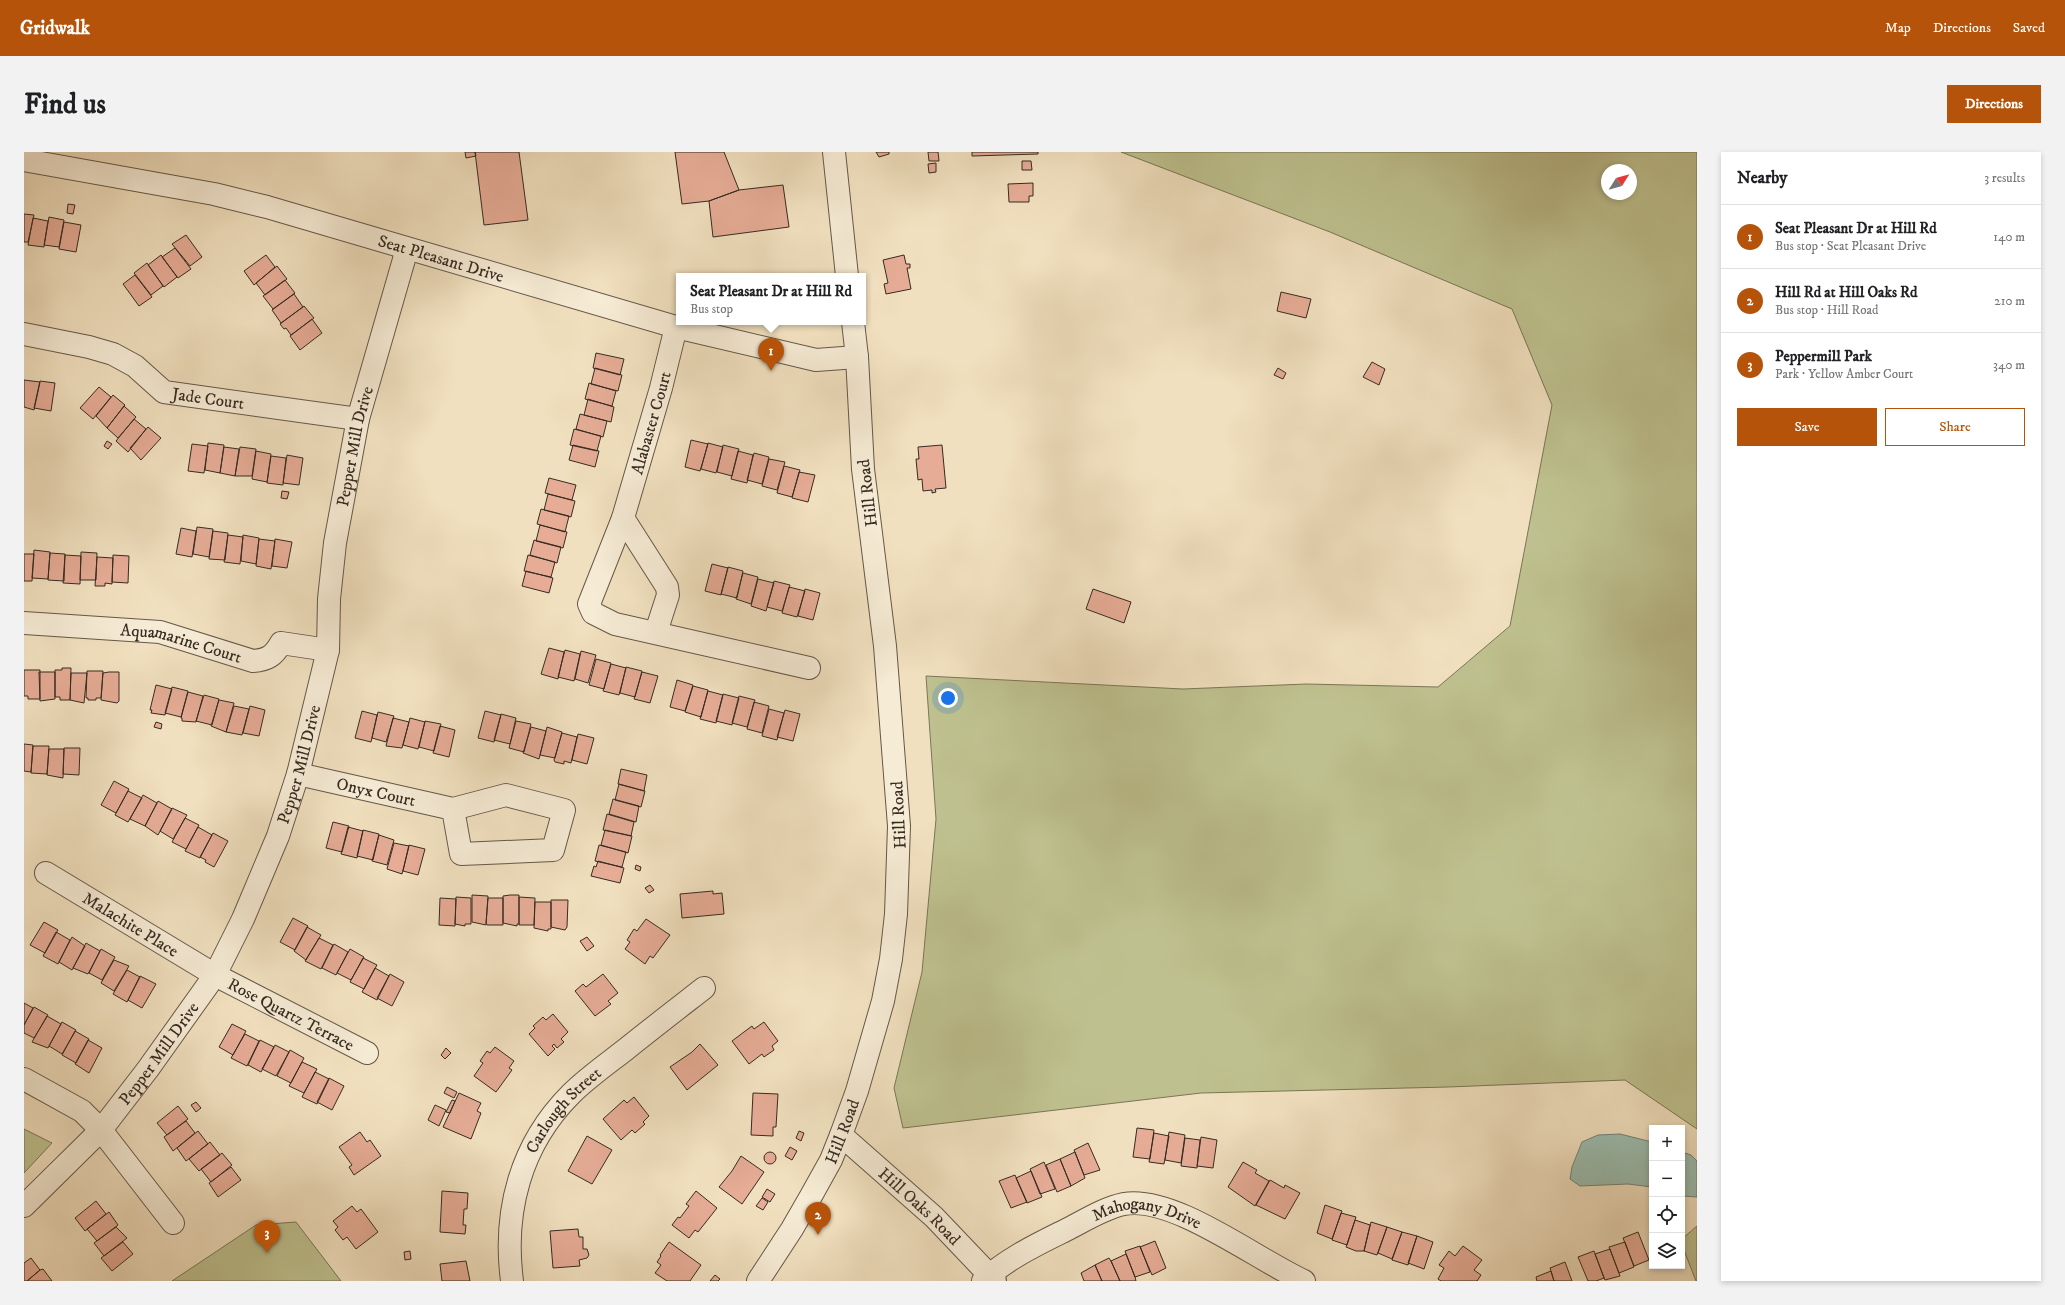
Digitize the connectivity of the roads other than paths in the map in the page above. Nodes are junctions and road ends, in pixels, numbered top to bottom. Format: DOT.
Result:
graph roads {
  1 [pos="834,152"];
  2 [pos="24,160"];
  3 [pos="407,249"];
  4 [pos="848,273"];
  5 [pos="853,325"];
  6 [pos="676,327"];
  7 [pos="24,334"];
  8 [pos="857,357"];
  9 [pos="358,419"];
  10 [pos="623,518"];
  11 [pos="24,623"];
  12 [pos="656,632"];
  13 [pos="328,650"];
  14 [pos="809,668"];
  15 [pos="298,774"];
  16 [pos="453,809"];
  17 [pos="46,873"];
  18 [pos="215,975"];
  19 [pos="704,988"];
  20 [pos="367,1053"];
  21 [pos="24,1079"];
  22 [pos="101,1130"];
  23 [pos="841,1135"];
  24 [pos="24,1206"];
  25 [pos="173,1223"];
  26 [pos="989,1279"];
  27 [pos="512,1281"];
  28 [pos="758,1281"];
  29 [pos="1304,1281"];
  1 -- 4 [label="street"];
  2 -- 3 [label="street, Seat Pleasant Drive"];
  3 -- 6 [label="street, Seat Pleasant Drive"];
  3 -- 9 [label="street, Pepper Mill Drive"];
  5 -- 8 [label="street, Hill Road"];
  6 -- 8 [label="street, Seat Pleasant Drive"];
  6 -- 10 [label="street, Alabaster Court"];
  7 -- 9 [label="street, Jade Court"];
  8 -- 23 [label="street, Hill Road"];
  9 -- 13 [label="street, Pepper Mill Drive"];
  10 -- 12 [label="street"];
  10 -- 12 [label="street, Alabaster Court"];
  11 -- 13 [label="street, Aquamarine Court"];
  12 -- 14 [label="street, Alabaster Court"];
  13 -- 15 [label="street, Pepper Mill Drive"];
  15 -- 16 [label="street, Onyx Court"];
  15 -- 18 [label="street, Pepper Mill Drive"];
  16 -- 16 [label="street, Onyx Court"];
  17 -- 18 [label="street, Malachite Place"];
  18 -- 20 [label="street, Rose Quartz Terrace"];
  18 -- 22 [label="street, Pepper Mill Drive"];
  19 -- 27 [label="street, Carlough Street"];
  21 -- 22 [label="street"];
  22 -- 24 [label="street, Pepper Mill Drive"];
  22 -- 25 [label="street"];
  23 -- 26 [label="street, Hill Oaks Road"];
  23 -- 28 [label="street, Hill Road"];
  26 -- 29 [label="street, Mahogany Drive"];
}
